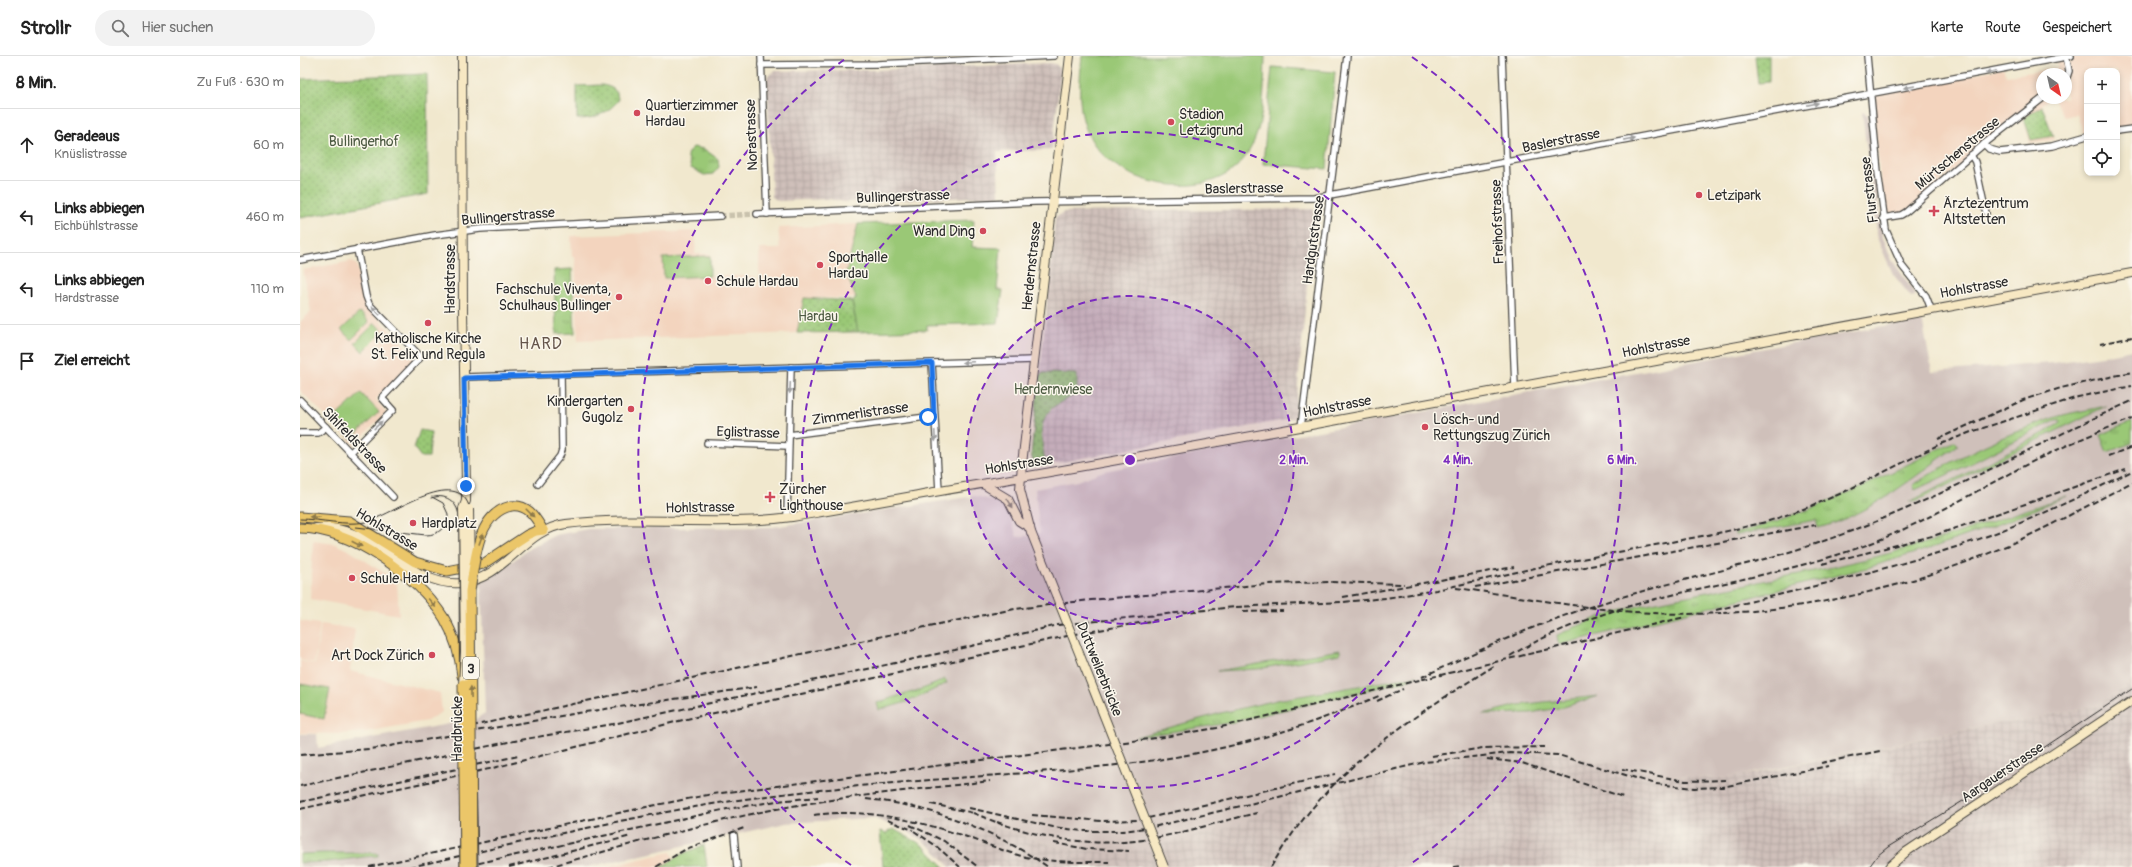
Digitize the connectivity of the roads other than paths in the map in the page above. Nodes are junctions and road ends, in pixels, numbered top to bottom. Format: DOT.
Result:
graph roads {
  1 [pos="462,56"];
  2 [pos="761,56"];
  3 [pos="1054,56"];
  4 [pos="1070,56"];
  5 [pos="1348,56"];
  6 [pos="1502,56"];
  7 [pos="1867,56"];
  8 [pos="2068,56"];
  9 [pos="761,65"];
  10 [pos="2069,68"];
  11 [pos="1871,94"];
  12 [pos="2036,103"];
  13 [pos="2132,129"];
  14 [pos="2120,131"];
  15 [pos="2084,137"];
  16 [pos="1984,144"];
  17 [pos="1971,155"];
  18 [pos="1507,162"];
  19 [pos="1330,195"];
  20 [pos="1051,203"];
  21 [pos="1986,213"];
  22 [pos="757,214"];
  23 [pos="767,214"];
  24 [pos="720,216"];
  25 [pos="1883,218"];
  26 [pos="463,231"];
  27 [pos="357,249"];
  28 [pos="300,260"];
  29 [pos="2132,273"];
  30 [pos="1932,309"];
  31 [pos="1033,360"];
  32 [pos="932,363"];
  33 [pos="792,368"];
  34 [pos="561,374"];
  35 [pos="464,378"];
  36 [pos="1515,387"];
  37 [pos="300,400"];
  38 [pos="934,416"];
  39 [pos="1301,427"];
  40 [pos="326,428"];
  41 [pos="300,433"];
  42 [pos="789,435"];
  43 [pos="707,443"];
  44 [pos="788,446"];
  45 [pos="350,453"];
  46 [pos="1021,478"];
  47 [pos="538,484"];
  48 [pos="983,484"];
  49 [pos="938,492"];
  50 [pos="393,497"];
  51 [pos="466,507"];
  52 [pos="300,517"];
  53 [pos="787,517"];
  54 [pos="300,528"];
  55 [pos="316,528"];
  56 [pos="543,530"];
  57 [pos="1031,530"];
  58 [pos="470,591"];
  59 [pos="463,684"];
  60 [pos="2132,701"];
  61 [pos="734,836"];
  62 [pos="465,867"];
  63 [pos="472,867"];
  64 [pos="737,867"];
  65 [pos="1164,867"];
  66 [pos="1889,867"];
  1 -- 26 [label="street, Hardstrasse"];
  2 -- 9 [label="street, Norastrasse"];
  3 -- 9 [label="street"];
  4 -- 20 [label="street, Herdernstrasse"];
  5 -- 19 [label="street, Hardgutstrasse"];
  6 -- 18 [label="street, Freihofstrasse"];
  7 -- 11 [label="street, Flurstrasse"];
  8 -- 10 [label="street"];
  8 -- 11 [label="street, Baslerstrasse, one-way"];
  9 -- 23 [label="street, Norastrasse"];
  18 -- 11 [label="street, Baslerstrasse, one-way"];
  11 -- 25 [label="street, Flurstrasse"];
  12 -- 16 [label="street, Mürtschenstrasse"];
  13 -- 14 [label="street"];
  15 -- 16 [label="street"];
  16 -- 17 [label="street, Mürtschenstrasse"];
  17 -- 21 [label="street"];
  17 -- 25 [label="street, Mürtschenstrasse"];
  18 -- 19 [label="street, Baslerstrasse"];
  18 -- 36 [label="street, Freihofstrasse"];
  19 -- 20 [label="street, Baslerstrasse"];
  19 -- 39 [label="street, Hardgutstrasse"];
  20 -- 23 [label="street, Bullingerstrasse"];
  20 -- 31 [label="street, Herdernstrasse"];
  22 -- 23 [label="street, Bullingerstrasse"];
  24 -- 26 [label="street, Bullingerstrasse"];
  25 -- 30 [label="street, Flurstrasse"];
  26 -- 27 [label="street, Bullingerstrasse"];
  26 -- 35 [label="street, Hardstrasse"];
  27 -- 28 [label="street, Bullingerstrasse"];
  45 -- 27 [label="street, one-way"];
  29 -- 30 [label="street, Hohlstrasse"];
  30 -- 36 [label="street, Hohlstrasse"];
  31 -- 32 [label="street, one-way"];
  31 -- 46 [label="street, Herdernstrasse"];
  32 -- 33 [label="street"];
  32 -- 38 [label="street"];
  33 -- 34 [label="street"];
  33 -- 42 [label="street, Eglistrasse, one-way"];
  34 -- 35 [label="street"];
  34 -- 47 [label="street"];
  35 -- 51 [label="street, Hardstrasse"];
  36 -- 39 [label="street, Hohlstrasse"];
  37 -- 40 [label="street, Sihlfeldstrasse"];
  38 -- 42 [label="street, Zimmerlistrasse"];
  38 -- 49 [label="street, one-way"];
  39 -- 46 [label="street, Hohlstrasse"];
  40 -- 41 [label="street"];
  40 -- 45 [label="street, Sihlfeldstrasse"];
  42 -- 44 [label="street, Eglistrasse"];
  43 -- 44 [label="street, Eglistrasse"];
  44 -- 53 [label="street, Eglistrasse"];
  45 -- 50 [label="street, Sihlfeldstrasse"];
  46 -- 48 [label="street, Hohlstrasse"];
  46 -- 57 [label="street, Duttweilerbrücke"];
  48 -- 49 [label="street, Hohlstrasse"];
  48 -- 57 [label="street, one-way"];
  49 -- 53 [label="street, Hohlstrasse"];
  51 -- 58 [label="street, Hardbrücke, bridge"];
  51 -- 59 [label="street, Hardbrücke, bridge"];
  56 -- 52 [label="main road, Hohlstrasse, one-way"];
  53 -- 56 [label="street, Hohlstrasse"];
  54 -- 55 [label="main road, Hohlstrasse / 3"];
  55 -- 56 [label="street, Hohlstrasse"];
  55 -- 59 [label="main road, Hardbrücke / 3, one-way, bridge"];
  58 -- 56 [label="main road, Hardbrücke / 3, one-way, bridge"];
  57 -- 65 [label="street, Duttweilerbrücke, bridge"];
  63 -- 58 [label="main road, Hardbrücke / 3, one-way, bridge"];
  59 -- 62 [label="main road, Hardbrücke / 3, bridge"];
  60 -- 66 [label="street, Aargauerstrasse"];
  61 -- 64 [label="street"];
}
